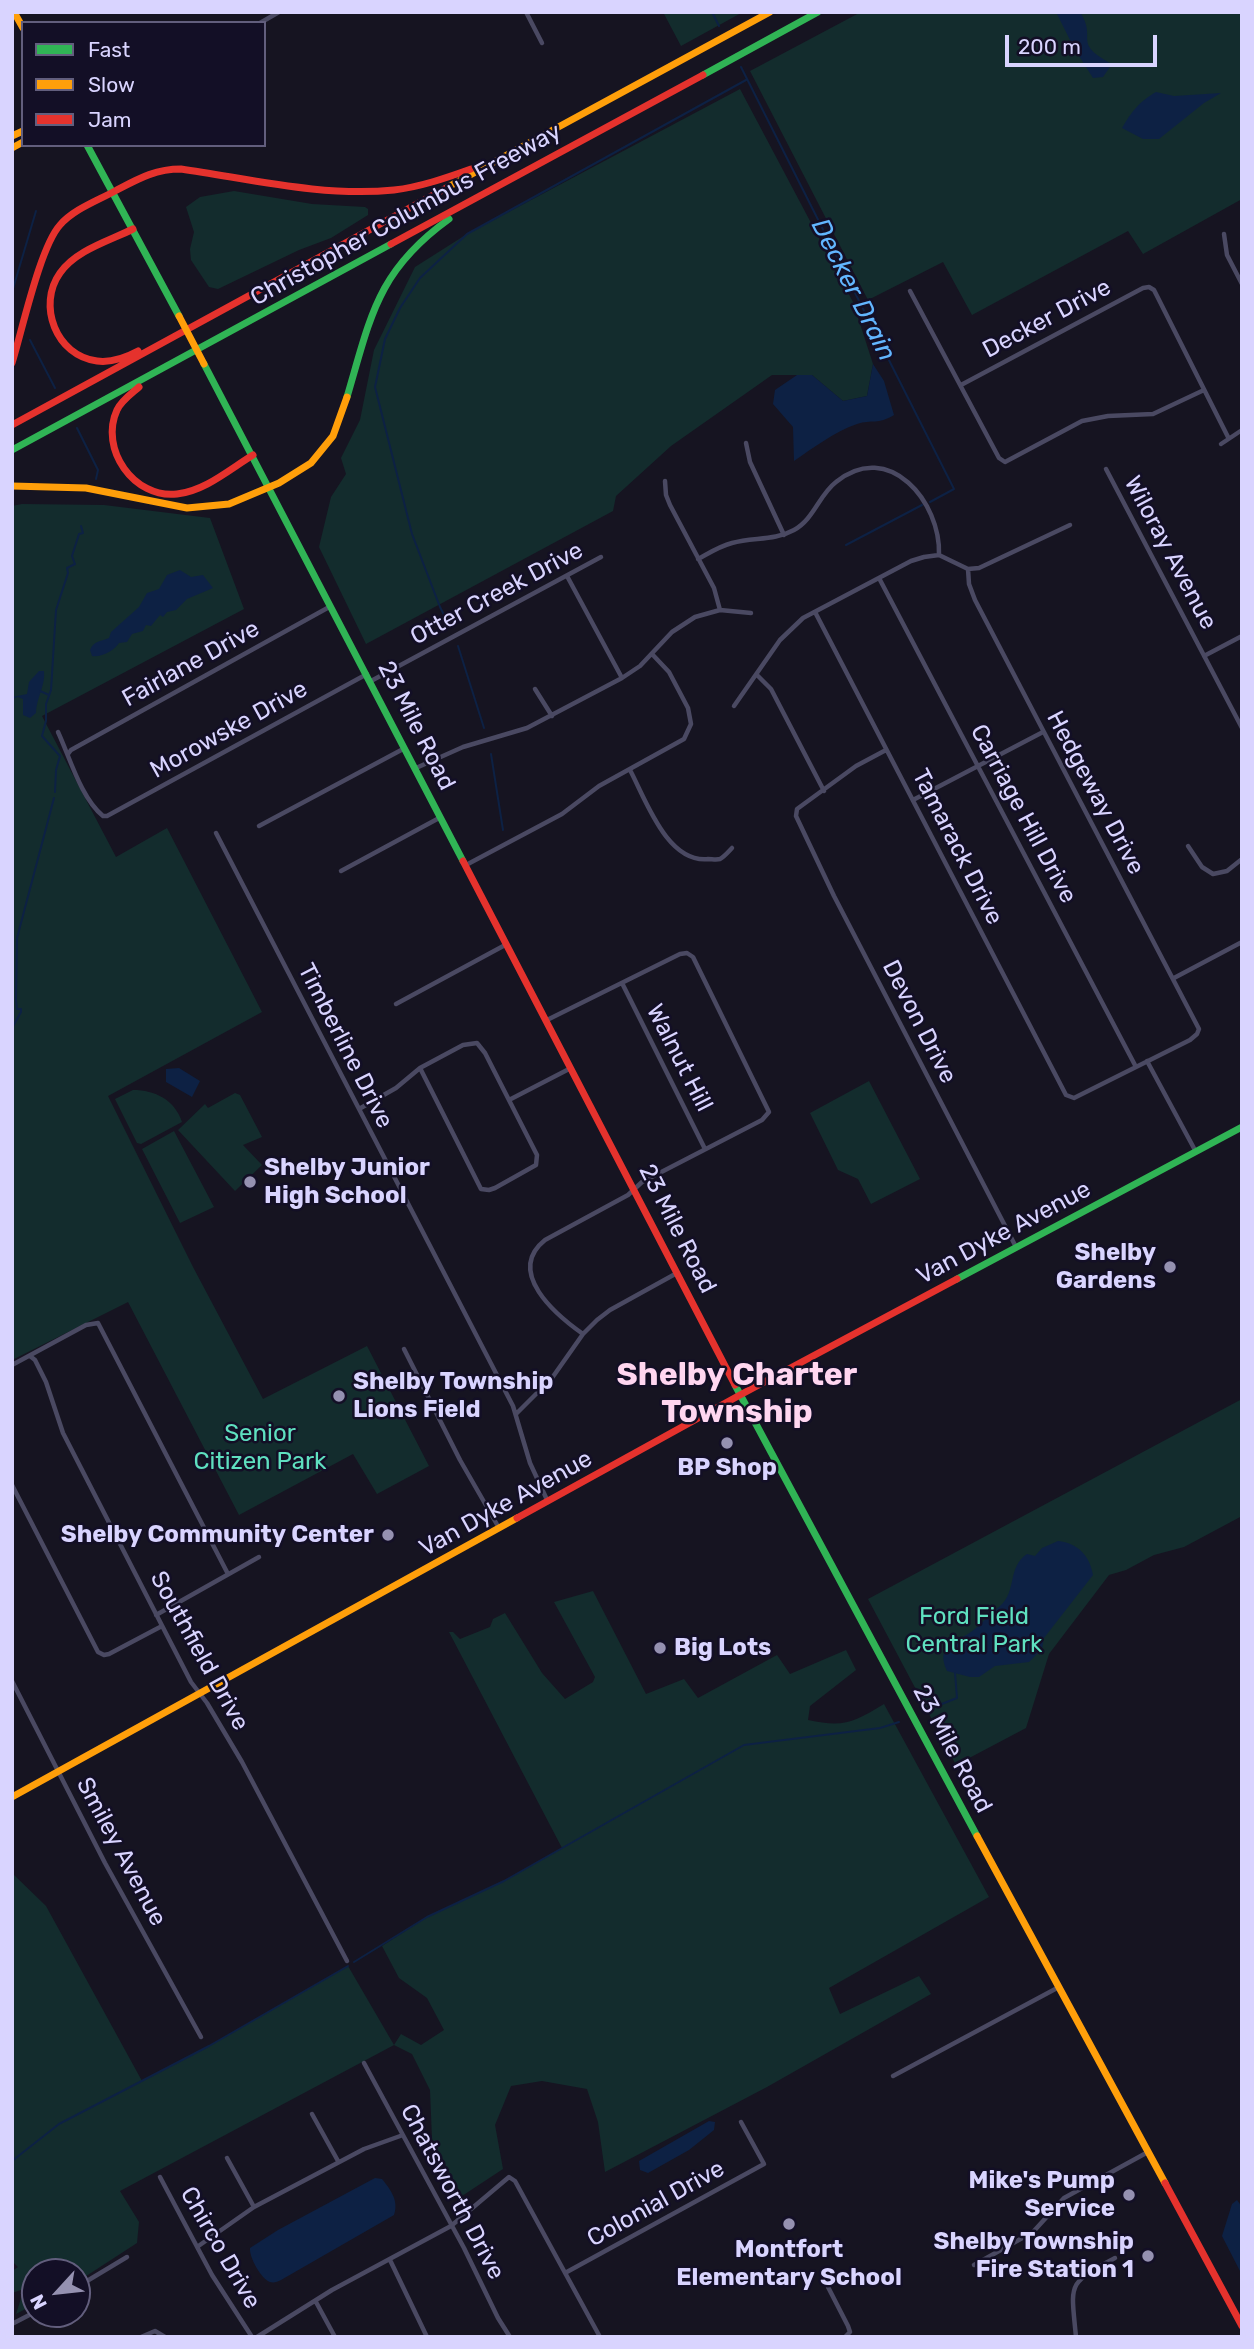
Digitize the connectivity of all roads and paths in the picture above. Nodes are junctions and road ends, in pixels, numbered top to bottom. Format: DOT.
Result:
graph roads {
  1 [pos="279,12"];
  2 [pos="526,12"];
  3 [pos="770,12"];
  4 [pos="818,12"];
  5 [pos="263,21"];
  6 [pos="542,43"];
  7 [pos="88,147"];
  8 [pos="523,147"];
  9 [pos="112,191"];
  10 [pos="492,191"];
  11 [pos="133,229"];
  12 [pos="1224,234"];
  13 [pos="1242,284"];
  14 [pos="910,290"];
  15 [pos="173,337"];
  16 [pos="12,363"];
  17 [pos="165,369"];
  18 [pos="961,385"];
  19 [pos="1205,390"];
  20 [pos="12,425"];
  21 [pos="1242,430"];
  22 [pos="1228,437"];
  23 [pos="746,443"];
  24 [pos="1221,444"];
  25 [pos="12,450"];
  26 [pos="253,454"];
  27 [pos="1106,469"];
  28 [pos="665,481"];
  29 [pos="12,486"];
  30 [pos="270,488"];
  31 [pos="1070,525"];
  32 [pos="784,535"];
  33 [pos="939,555"];
  34 [pos="601,557"];
  35 [pos="698,559"];
  36 [pos="968,569"];
  37 [pos="568,576"];
  38 [pos="879,578"];
  39 [pos="331,606"];
  40 [pos="720,610"];
  41 [pos="815,612"];
  42 [pos="751,614"];
  43 [pos="1242,636"];
  44 [pos="652,654"];
  45 [pos="1204,656"];
  46 [pos="757,676"];
  47 [pos="369,678"];
  48 [pos="622,678"];
  49 [pos="535,690"];
  50 [pos="734,706"];
  51 [pos="552,716"];
  52 [pos="1239,717"];
  53 [pos="1242,728"];
  54 [pos="58,732"];
  55 [pos="1043,732"];
  56 [pos="406,747"];
  57 [pos="886,750"];
  58 [pos="68,754"];
  59 [pos="977,766"];
  60 [pos="416,768"];
  61 [pos="630,770"];
  62 [pos="824,791"];
  63 [pos="913,800"];
  64 [pos="442,817"];
  65 [pos="259,826"];
  66 [pos="216,833"];
  67 [pos="1188,846"];
  68 [pos="732,848"];
  69 [pos="1242,859"];
  70 [pos="467,865"];
  71 [pos="341,870"];
  72 [pos="1242,942"];
  73 [pos="507,944"];
  74 [pos="1174,978"];
  75 [pos="622,983"];
  76 [pos="396,1004"];
  77 [pos="547,1020"];
  78 [pos="1147,1061"];
  79 [pos="1136,1067"];
  80 [pos="420,1068"];
  81 [pos="572,1068"];
  82 [pos="509,1100"];
  83 [pos="359,1109"];
  84 [pos="1242,1128"];
  85 [pos="705,1149"];
  86 [pos="1196,1152"];
  87 [pos="634,1189"];
  88 [pos="1016,1247"];
  89 [pos="678,1273"];
  90 [pos="583,1334"];
  91 [pos="404,1349"];
  92 [pos="30,1356"];
  93 [pos="12,1365"];
  94 [pos="740,1395"];
  95 [pos="516,1413"];
  96 [pos="12,1485"];
  97 [pos="548,1502"];
  98 [pos="500,1529"];
  99 [pos="259,1557"];
  100 [pos="228,1574"];
  101 [pos="156,1615"];
  102 [pos="162,1626"];
  103 [pos="12,1681"];
  104 [pos="198,1693"];
  105 [pos="59,1772"];
  106 [pos="12,1797"];
  107 [pos="346,1961"];
  108 [pos="1059,1987"];
  109 [pos="201,2037"];
  110 [pos="364,2063"];
  111 [pos="893,2076"];
  112 [pos="312,2114"];
  113 [pos="741,2122"];
  114 [pos="403,2136"];
  115 [pos="1148,2152"];
  116 [pos="228,2158"];
  117 [pos="338,2161"];
  118 [pos="160,2177"];
  119 [pos="254,2207"];
  120 [pos="451,2226"];
  121 [pos="197,2248"];
  122 [pos="127,2258"];
  123 [pos="1115,2258"];
  124 [pos="390,2260"];
  125 [pos="974,2265"];
  126 [pos="565,2273"];
  127 [pos="91,2279"];
  128 [pos="828,2287"];
  129 [pos="316,2302"];
  130 [pos="1242,2326"];
  131 [pos="848,2334"];
  132 [pos="141,2337"];
  133 [pos="165,2337"];
  134 [pos="252,2337"];
  135 [pos="257,2337"];
  136 [pos="335,2337"];
  137 [pos="428,2337"];
  138 [pos="510,2337"];
  139 [pos="600,2337"];
  140 [pos="1076,2337"];
  1 -- 5 [label="street"];
  2 -- 6 [label="street"];
  3 -- 8 [label="main road, Christopher Columbus Freeway"];
  4 -- 10 [label="main road, Christopher Columbus Freeway"];
  7 -- 9 [label="main road, 23 Mile Road"];
  8 -- 9 [label="main road"];
  8 -- 15 [label="main road, Christopher Columbus Freeway"];
  9 -- 11 [label="main road, 23 Mile Road"];
  9 -- 16 [label="main road"];
  10 -- 17 [label="main road, Christopher Columbus Freeway"];
  10 -- 30 [label="main road"];
  11 -- 15 [label="main road"];
  11 -- 26 [label="main road, 23 Mile Road, bridge"];
  12 -- 13 [label="street"];
  14 -- 18 [label="street"];
  15 -- 20 [label="main road, Christopher Columbus Freeway"];
  17 -- 25 [label="main road, Christopher Columbus Freeway"];
  17 -- 26 [label="main road"];
  18 -- 19 [label="street"];
  18 -- 19 [label="street, Decker Drive"];
  19 -- 22 [label="street"];
  21 -- 22 [label="street"];
  22 -- 24 [label="street"];
  23 -- 32 [label="street"];
  26 -- 30 [label="main road, 23 Mile Road"];
  27 -- 45 [label="street, Wiloray Avenue"];
  28 -- 35 [label="street"];
  29 -- 30 [label="main road"];
  30 -- 39 [label="main road, 23 Mile Road"];
  31 -- 36 [label="street"];
  32 -- 33 [label="street"];
  32 -- 35 [label="street"];
  33 -- 36 [label="street"];
  33 -- 38 [label="street"];
  34 -- 37 [label="street, Otter Creek Drive"];
  35 -- 40 [label="street"];
  36 -- 55 [label="street, Hedgeway Drive"];
  37 -- 47 [label="street, Otter Creek Drive"];
  37 -- 48 [label="street"];
  38 -- 41 [label="street"];
  38 -- 59 [label="street, Carriage Hill Drive"];
  39 -- 47 [label="main road, 23 Mile Road"];
  39 -- 58 [label="street, Fairlane Drive"];
  40 -- 42 [label="street"];
  40 -- 44 [label="street"];
  41 -- 46 [label="street"];
  41 -- 57 [label="street, Tamarack Drive"];
  43 -- 45 [label="street"];
  44 -- 48 [label="street"];
  44 -- 61 [label="street"];
  45 -- 52 [label="street, Wiloray Avenue"];
  46 -- 50 [label="street"];
  46 -- 62 [label="street"];
  47 -- 56 [label="main road, 23 Mile Road"];
  47 -- 58 [label="street, Morowske Drive"];
  48 -- 51 [label="street"];
  49 -- 51 [label="street"];
  51 -- 60 [label="street"];
  52 -- 53 [label="street, Wiloray Avenue"];
  54 -- 58 [label="street"];
  55 -- 59 [label="street"];
  55 -- 74 [label="street, Hedgeway Drive"];
  56 -- 60 [label="main road, 23 Mile Road"];
  56 -- 65 [label="street"];
  57 -- 62 [label="street"];
  57 -- 63 [label="street, Tamarack Drive"];
  59 -- 63 [label="street"];
  59 -- 79 [label="street, Carriage Hill Drive"];
  60 -- 64 [label="main road, 23 Mile Road"];
  61 -- 68 [label="street"];
  61 -- 70 [label="street"];
  62 -- 88 [label="street, Devon Drive"];
  63 -- 79 [label="street, Tamarack Drive"];
  64 -- 70 [label="main road, 23 Mile Road"];
  64 -- 71 [label="street"];
  66 -- 83 [label="street, Timberline Drive"];
  67 -- 69 [label="street"];
  70 -- 73 [label="main road, 23 Mile Road"];
  72 -- 74 [label="street"];
  73 -- 76 [label="street"];
  73 -- 77 [label="main road, 23 Mile Road"];
  74 -- 78 [label="street, Hedgeway Drive"];
  75 -- 77 [label="street"];
  75 -- 85 [label="street, Walnut Hill"];
  75 -- 85 [label="street"];
  77 -- 81 [label="main road, 23 Mile Road"];
  78 -- 79 [label="street"];
  78 -- 86 [label="street"];
  80 -- 82 [label="street"];
  80 -- 82 [label="street"];
  80 -- 83 [label="street"];
  81 -- 82 [label="street"];
  81 -- 87 [label="main road, 23 Mile Road"];
  83 -- 95 [label="street, Timberline Drive"];
  84 -- 86 [label="main road, Van Dyke Avenue"];
  85 -- 87 [label="street"];
  86 -- 88 [label="main road, Van Dyke Avenue"];
  87 -- 89 [label="main road, 23 Mile Road"];
  87 -- 90 [label="street"];
  88 -- 94 [label="main road, Van Dyke Avenue"];
  89 -- 90 [label="street"];
  89 -- 94 [label="main road, 23 Mile Road"];
  90 -- 95 [label="street"];
  91 -- 98 [label="street"];
  92 -- 93 [label="street"];
  92 -- 100 [label="street"];
  92 -- 101 [label="street, Southfield Drive"];
  94 -- 97 [label="main road, Van Dyke Avenue"];
  94 -- 108 [label="main road, 23 Mile Road"];
  95 -- 97 [label="street, Timberline Drive"];
  96 -- 102 [label="street"];
  97 -- 98 [label="main road, Van Dyke Avenue"];
  98 -- 104 [label="main road, Van Dyke Avenue"];
  99 -- 100 [label="street"];
  100 -- 101 [label="street"];
  101 -- 102 [label="street, Southfield Drive"];
  102 -- 104 [label="street, Southfield Drive"];
  103 -- 105 [label="street, Smiley Avenue"];
  104 -- 105 [label="main road, Van Dyke Avenue"];
  104 -- 107 [label="street, Southfield Drive"];
  105 -- 106 [label="main road, Van Dyke Avenue"];
  105 -- 109 [label="street, Smiley Avenue"];
  108 -- 111 [label="street"];
  108 -- 115 [label="main road, 23 Mile Road"];
  110 -- 114 [label="street, Chatsworth Drive"];
  112 -- 117 [label="street"];
  113 -- 126 [label="street, Colonial Drive"];
  114 -- 117 [label="street"];
  114 -- 120 [label="street, Chatsworth Drive"];
  115 -- 125 [label="street"];
  115 -- 130 [label="main road, 23 Mile Road"];
  116 -- 119 [label="street"];
  117 -- 119 [label="street"];
  118 -- 121 [label="street, Chirco Drive"];
  119 -- 121 [label="street"];
  120 -- 124 [label="street"];
  120 -- 126 [label="street"];
  120 -- 138 [label="street, Chatsworth Drive"];
  121 -- 134 [label="street, Chirco Drive"];
  122 -- 127 [label="street"];
  123 -- 140 [label="street"];
  124 -- 129 [label="street"];
  124 -- 137 [label="street"];
  126 -- 139 [label="street"];
  128 -- 131 [label="street"];
  129 -- 135 [label="street"];
  129 -- 136 [label="street"];
  132 -- 133 [label="street"];
}
